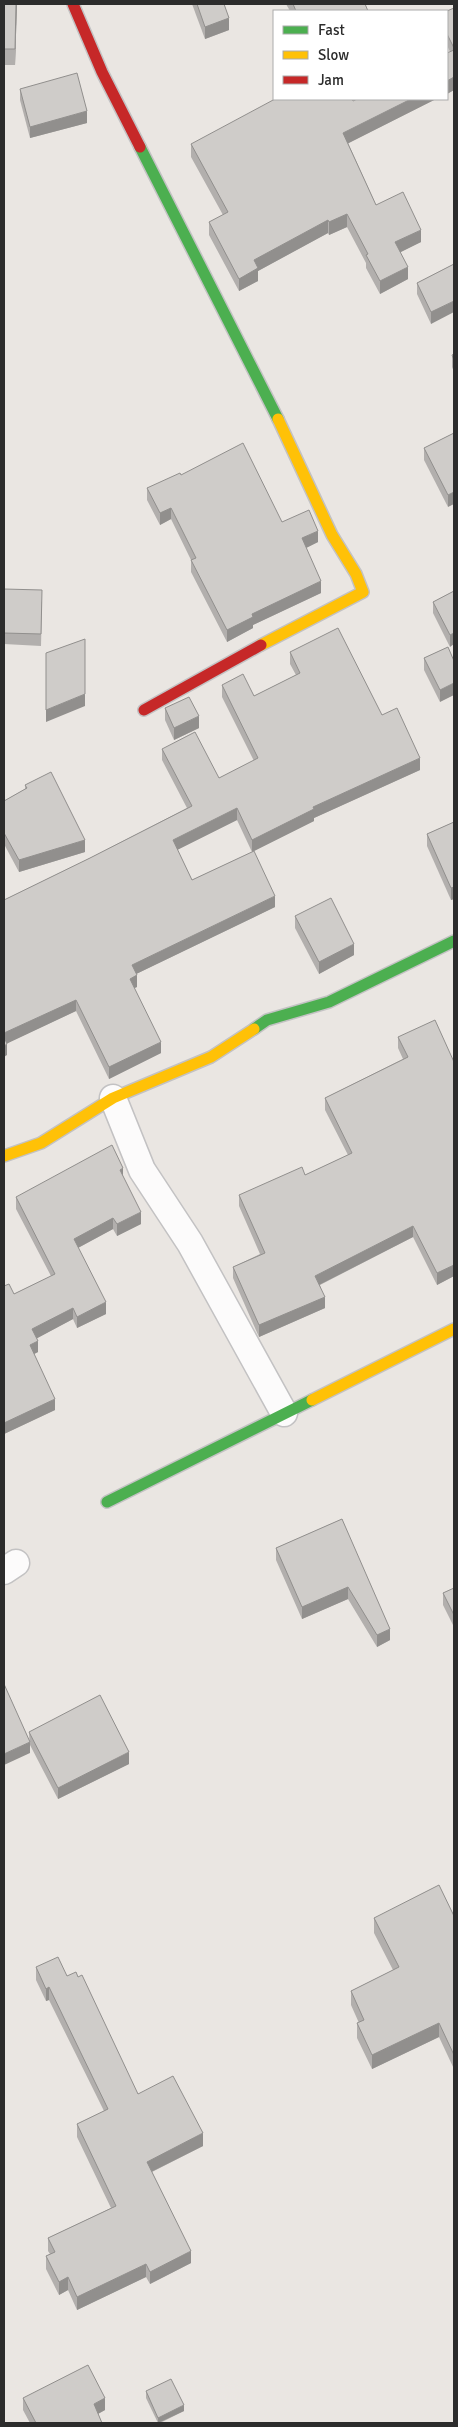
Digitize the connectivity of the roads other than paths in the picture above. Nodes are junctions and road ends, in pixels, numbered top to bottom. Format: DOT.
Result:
graph roads {
  1 [pos="73,4"];
  2 [pos="144,710"];
  3 [pos="454,940"];
  4 [pos="113,1098"];
  5 [pos="4,1156"];
  6 [pos="454,1330"];
  7 [pos="284,1413"];
  8 [pos="107,1502"];
  1 -- 2 [label="street"];
  3 -- 4 [label="street"];
  4 -- 5 [label="street"];
  4 -- 7 [label="street"];
  6 -- 7 [label="street"];
  7 -- 8 [label="street"];
}
